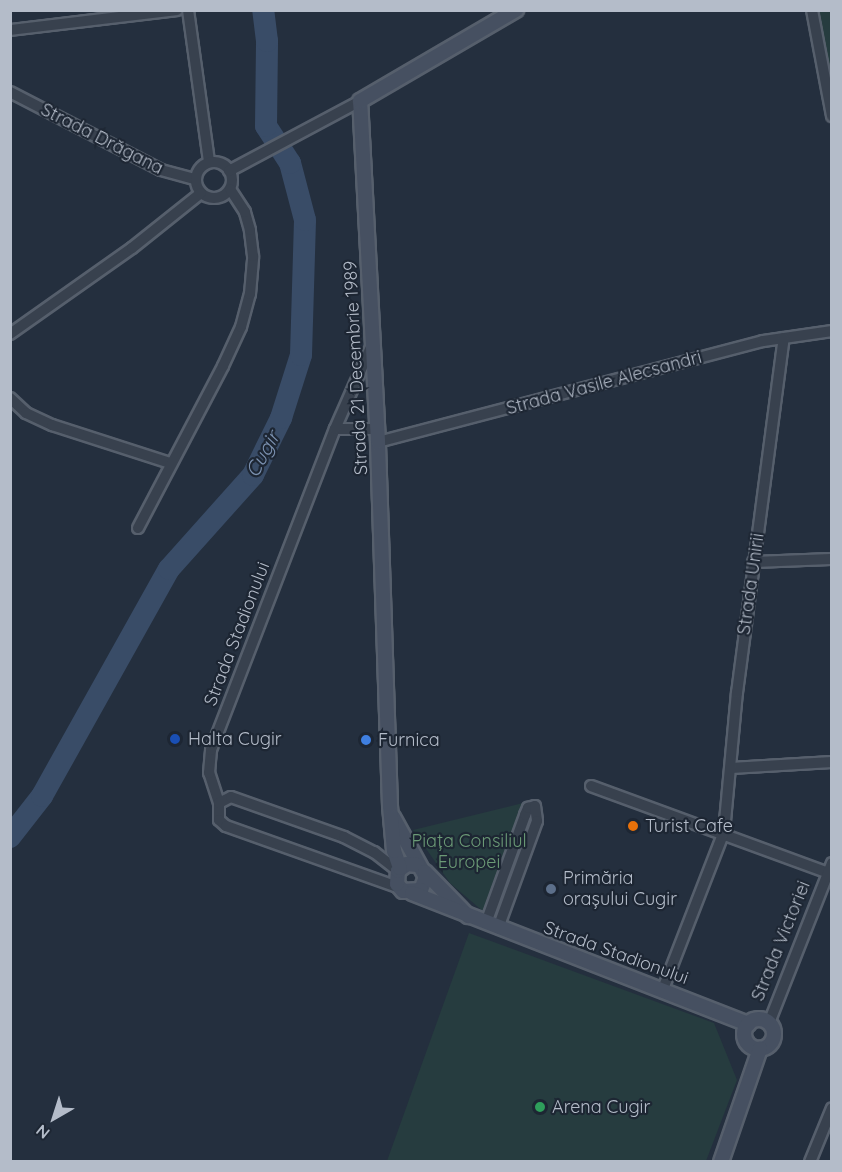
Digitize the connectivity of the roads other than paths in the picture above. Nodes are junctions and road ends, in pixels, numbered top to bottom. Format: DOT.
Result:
graph roads {
  1 [pos="177,10"];
  2 [pos="188,10"];
  3 [pos="516,10"];
  4 [pos="812,10"];
  5 [pos="10,30"];
  6 [pos="10,92"];
  7 [pos="360,101"];
  8 [pos="831,116"];
  9 [pos="209,162"];
  10 [pos="229,171"];
  11 [pos="195,179"];
  12 [pos="230,189"];
  13 [pos="201,193"];
  14 [pos="831,332"];
  15 [pos="10,334"];
  16 [pos="784,338"];
  17 [pos="371,347"];
  18 [pos="10,398"];
  19 [pos="335,429"];
  20 [pos="377,436"];
  21 [pos="170,462"];
  22 [pos="138,528"];
  23 [pos="831,559"];
  24 [pos="753,562"];
  25 [pos="831,762"];
  26 [pos="731,768"];
  27 [pos="591,786"];
  28 [pos="219,803"];
  29 [pos="391,813"];
  30 [pos="724,832"];
  31 [pos="422,868"];
  32 [pos="399,870"];
  33 [pos="830,870"];
  34 [pos="406,890"];
  35 [pos="470,918"];
  36 [pos="492,926"];
  37 [pos="663,989"];
  38 [pos="769,1023"];
  39 [pos="748,1024"];
  40 [pos="760,1049"];
  41 [pos="831,1108"];
  42 [pos="721,1161"];
  43 [pos="810,1161"];
  1 -- 5 [label="street"];
  2 -- 9 [label="street"];
  3 -- 7 [label="main road"];
  4 -- 8 [label="street"];
  6 -- 11 [label="street, Strada Drăgana"];
  7 -- 10 [label="street"];
  7 -- 17 [label="main road, Strada 21 Decembrie 1989"];
  9 -- 10 [label="street"];
  9 -- 11 [label="street"];
  10 -- 12 [label="street"];
  11 -- 13 [label="street"];
  12 -- 13 [label="street"];
  12 -- 21 [label="street"];
  13 -- 15 [label="street"];
  14 -- 16 [label="street, Strada Vasile Alecsandri"];
  16 -- 20 [label="street, Strada Vasile Alecsandri"];
  16 -- 24 [label="street, Strada Unirii"];
  17 -- 19 [label="street, Strada Stadionului"];
  17 -- 20 [label="main road, Strada 21 Decembrie 1989"];
  18 -- 21 [label="street"];
  19 -- 20 [label="street"];
  19 -- 28 [label="street, Strada Stadionului"];
  20 -- 29 [label="main road, Strada 21 Decembrie 1989"];
  21 -- 22 [label="street"];
  23 -- 24 [label="street"];
  24 -- 26 [label="street, Strada Unirii"];
  25 -- 26 [label="street"];
  26 -- 30 [label="street, Strada Unirii"];
  27 -- 30 [label="street"];
  28 -- 32 [label="street"];
  28 -- 34 [label="street, Strada Stadionului"];
  29 -- 31 [label="main road, Strada 21 Decembrie 1989"];
  29 -- 32 [label="main road, Strada 21 Decembrie 1989"];
  30 -- 33 [label="street"];
  30 -- 37 [label="street, Strada Unirii"];
  31 -- 32 [label="main road"];
  31 -- 34 [label="main road"];
  31 -- 35 [label="main road, Strada Stadionului"];
  32 -- 34 [label="main road"];
  33 -- 38 [label="street, Strada Victoriei"];
  34 -- 35 [label="main road, Strada Stadionului"];
  35 -- 36 [label="main road, Strada Stadionului"];
  36 -- 36 [label="street"];
  36 -- 37 [label="main road, Strada Stadionului"];
  37 -- 39 [label="main road, Strada Stadionului"];
  38 -- 39 [label="main road"];
  38 -- 40 [label="main road"];
  39 -- 40 [label="main road"];
  40 -- 42 [label="main road"];
  41 -- 43 [label="street"];
}
